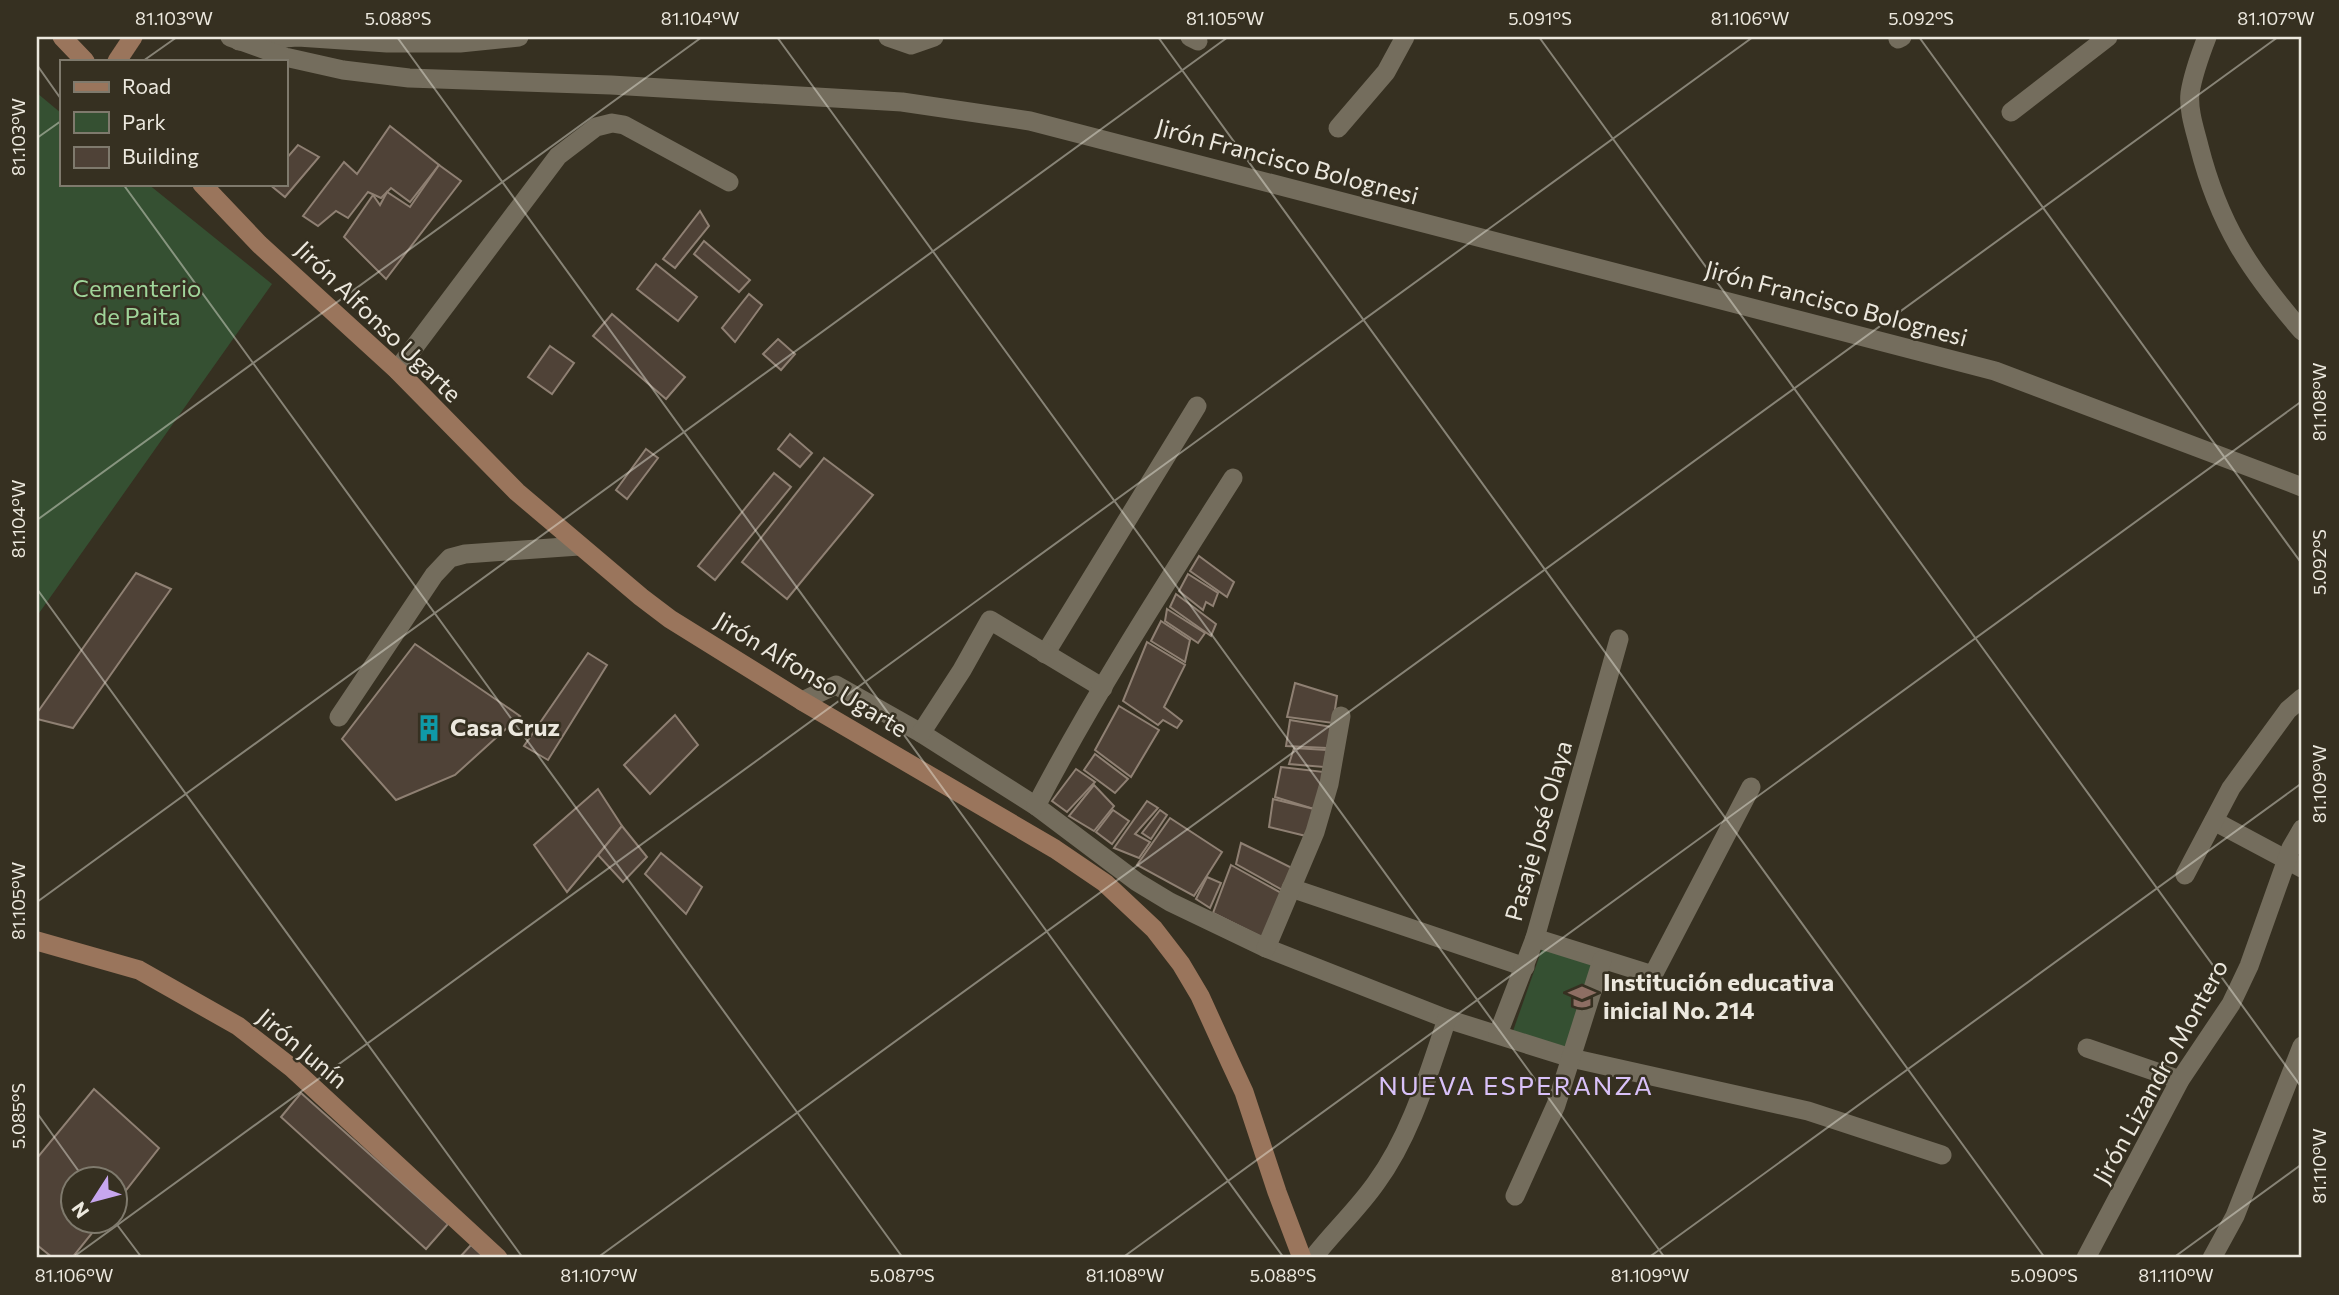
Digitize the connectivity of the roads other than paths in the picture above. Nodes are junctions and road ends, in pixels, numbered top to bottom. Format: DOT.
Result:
graph roads {
  1 [pos="62,37"];
  2 [pos="133,37"];
  3 [pos="519,37"];
  4 [pos="888,37"];
  5 [pos="934,37"];
  6 [pos="1405,37"];
  7 [pos="2108,37"];
  8 [pos="2207,37"];
  9 [pos="234,39"];
  10 [pos="84,60"];
  11 [pos="118,60"];
  12 [pos="2011,112"];
  13 [pos="1338,128"];
  14 [pos="729,182"];
  15 [pos="204,186"];
  16 [pos="2302,331"];
  17 [pos="397,370"];
  18 [pos="1197,406"];
  19 [pos="1233,478"];
  20 [pos="2302,486"];
  21 [pos="579,545"];
  22 [pos="1619,639"];
  23 [pos="1045,654"];
  24 [pos="1103,688"];
  25 [pos="2302,698"];
  26 [pos="802,701"];
  27 [pos="1341,716"];
  28 [pos="339,717"];
  29 [pos="921,733"];
  30 [pos="1751,787"];
  31 [pos="1036,806"];
  32 [pos="2214,821"];
  33 [pos="1065,829"];
  34 [pos="2302,829"];
  35 [pos="1055,849"];
  36 [pos="2295,864"];
  37 [pos="2185,875"];
  38 [pos="1291,888"];
  39 [pos="1535,938"];
  40 [pos="37,941"];
  41 [pos="1266,948"];
  42 [pos="1602,960"];
  43 [pos="1525,967"];
  44 [pos="1447,1019"];
  45 [pos="1498,1034"];
  46 [pos="2302,1046"];
  47 [pos="2087,1048"];
  48 [pos="1571,1058"];
  49 [pos="2180,1080"];
  50 [pos="1942,1155"];
  51 [pos="1515,1196"];
  52 [pos="498,1258"];
  53 [pos="1302,1258"];
  54 [pos="1313,1258"];
  55 [pos="2086,1258"];
  56 [pos="2212,1258"];
  1 -- 10 [label="main road"];
  2 -- 11 [label="main road"];
  3 -- 9 [label="street"];
  4 -- 5 [label="street"];
  6 -- 13 [label="street"];
  7 -- 12 [label="street"];
  8 -- 16 [label="street"];
  9 -- 20 [label="street, Jirón Francisco Bolognesi"];
  14 -- 17 [label="street"];
  15 -- 17 [label="main road, Jirón Alfonso Ugarte"];
  17 -- 21 [label="main road, Jirón Alfonso Ugarte"];
  18 -- 23 [label="street"];
  19 -- 24 [label="street"];
  21 -- 26 [label="main road, Jirón Alfonso Ugarte"];
  21 -- 28 [label="street"];
  22 -- 39 [label="street, Pasaje José Olaya"];
  23 -- 24 [label="street"];
  23 -- 29 [label="street"];
  24 -- 31 [label="street"];
  25 -- 32 [label="street"];
  26 -- 29 [label="street"];
  26 -- 35 [label="main road, Jirón Alfonso Ugarte"];
  27 -- 38 [label="street"];
  29 -- 31 [label="street"];
  30 -- 42 [label="street"];
  31 -- 33 [label="street"];
  32 -- 36 [label="street"];
  32 -- 37 [label="street"];
  33 -- 35 [label="street"];
  33 -- 41 [label="street"];
  34 -- 36 [label="street, Jirón Lizandro Montero"];
  35 -- 53 [label="main road, Jirón Alfonso Ugarte"];
  36 -- 49 [label="street, Jirón Lizandro Montero"];
  38 -- 41 [label="street"];
  38 -- 43 [label="street"];
  39 -- 42 [label="street"];
  39 -- 43 [label="street, Pasaje José Olaya"];
  40 -- 52 [label="main road, Jirón Junín"];
  41 -- 44 [label="street"];
  42 -- 48 [label="street"];
  43 -- 45 [label="street, Pasaje José Olaya"];
  44 -- 45 [label="street"];
  44 -- 54 [label="street"];
  45 -- 48 [label="street"];
  46 -- 56 [label="street"];
  47 -- 49 [label="street"];
  48 -- 50 [label="street"];
  48 -- 51 [label="street"];
  49 -- 55 [label="street, Jirón Lizandro Montero"];
}
